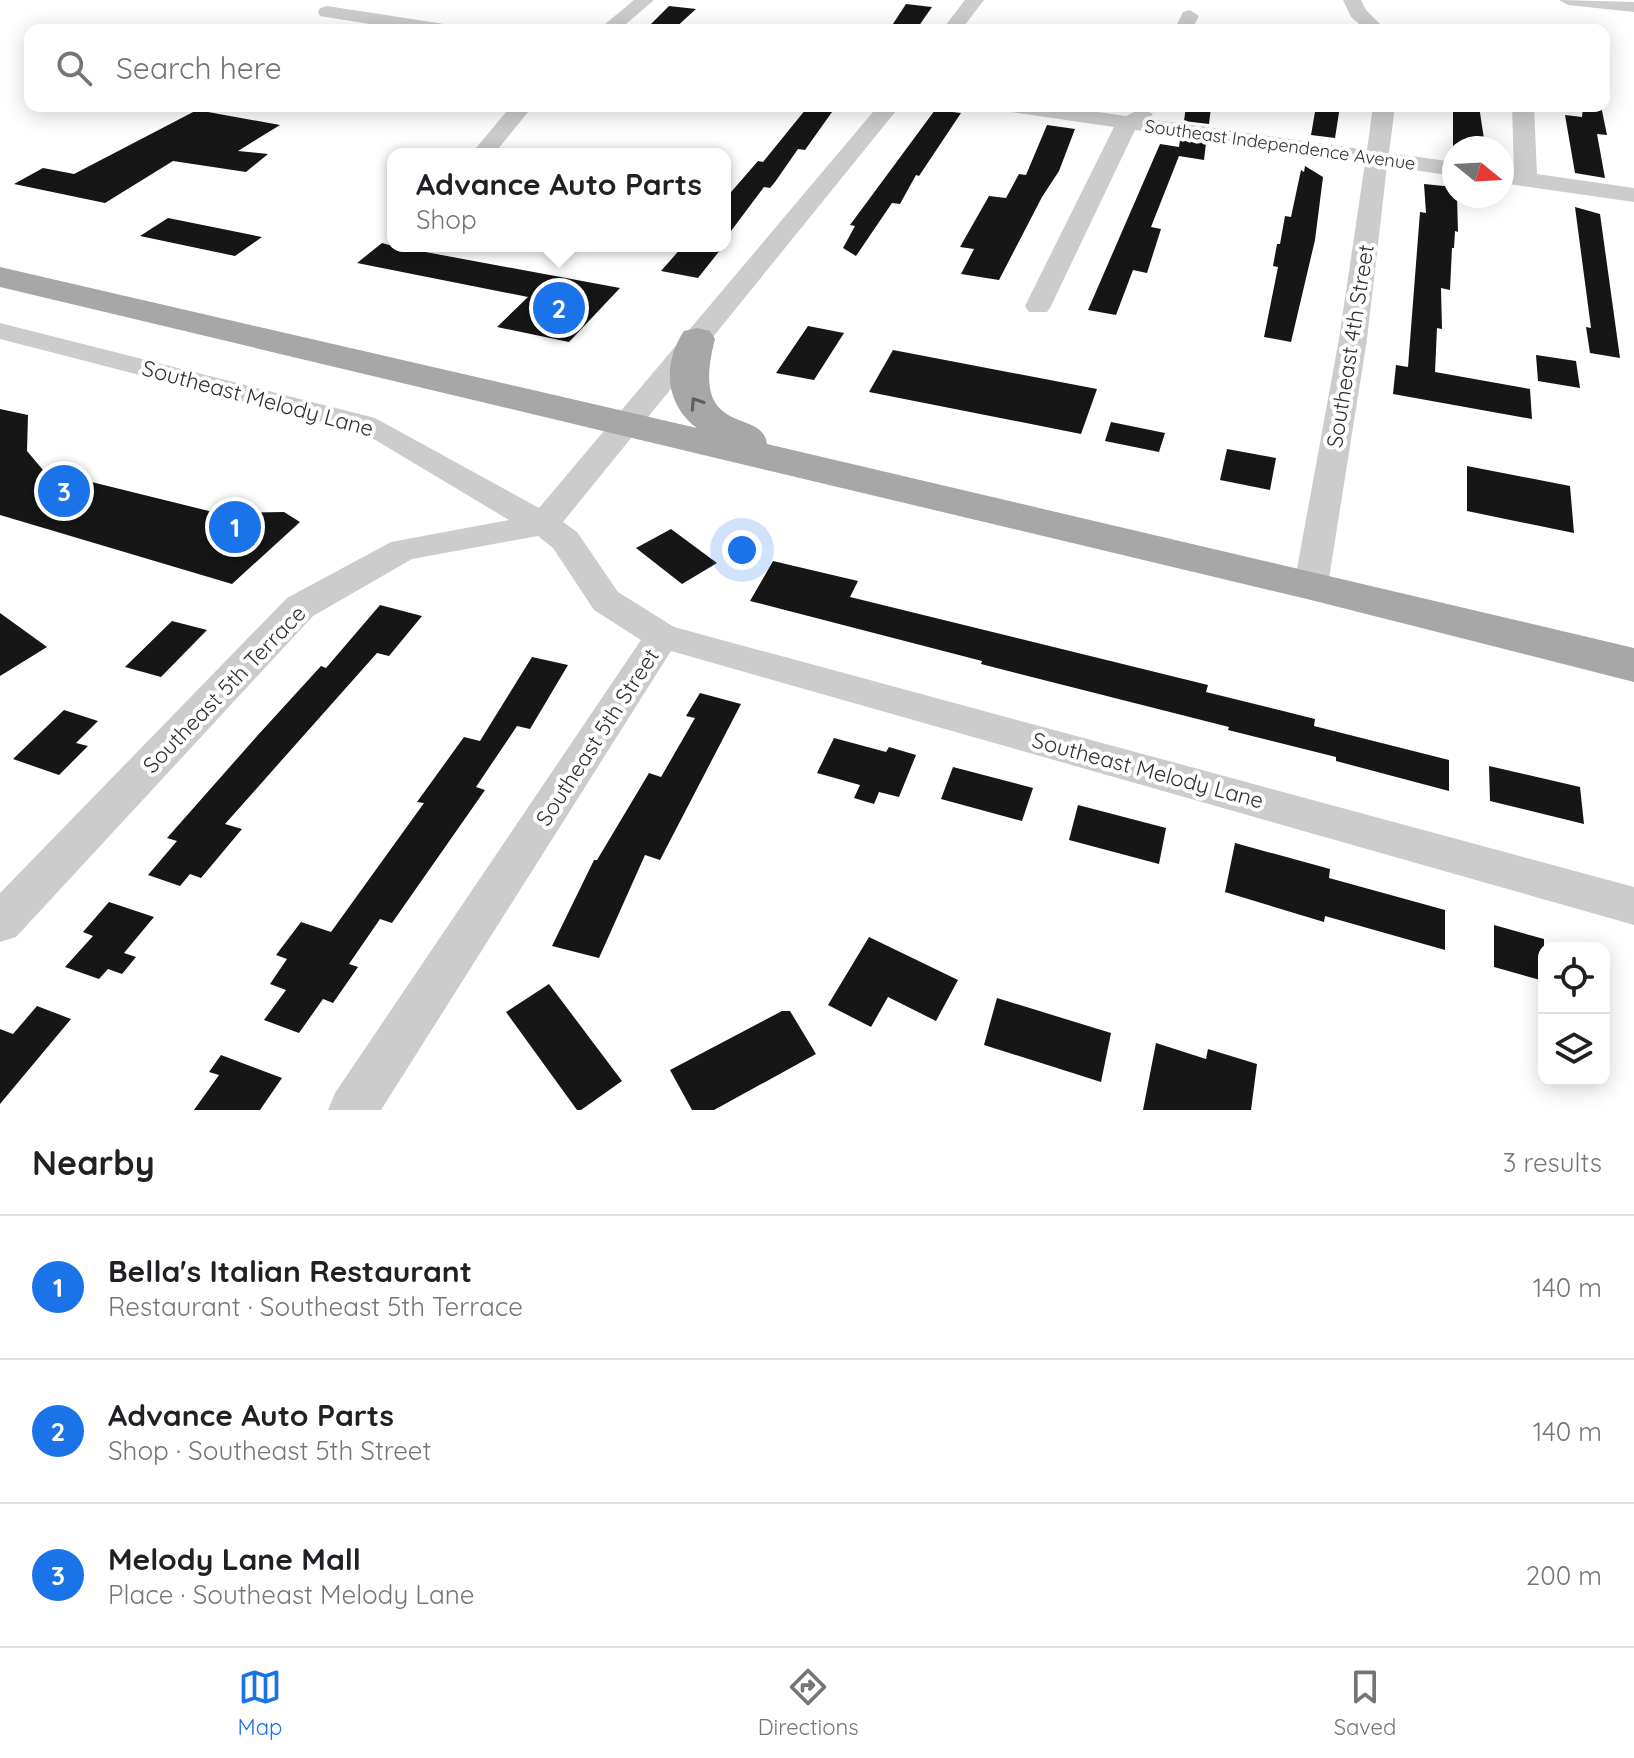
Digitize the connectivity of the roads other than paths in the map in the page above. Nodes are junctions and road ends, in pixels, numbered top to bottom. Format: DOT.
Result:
graph roads {
  1 [pos="645,0"];
  2 [pos="975,0"];
  3 [pos="1352,0"];
  4 [pos="1568,0"];
  5 [pos="1634,7"];
  6 [pos="327,12"];
  7 [pos="405,24"];
  8 [pos="615,24"];
  9 [pos="956,24"];
  10 [pos="1370,24"];
  11 [pos="517,112"];
  12 [pos="884,112"];
  13 [pos="1095,112"];
  14 [pos="1383,112"];
  15 [pos="1522,112"];
  16 [pos="1137,115"];
  17 [pos="487,148"];
  18 [pos="1377,158"];
  19 [pos="1442,167"];
  20 [pos="1514,178"];
  21 [pos="1634,195"];
  22 [pos="0,277"];
  23 [pos="1038,306"];
  24 [pos="0,331"];
  25 [pos="697,339"];
  26 [pos="627,425"];
  27 [pos="782,461"];
  28 [pos="544,524"];
  29 [pos="1311,585"];
  30 [pos="662,636"];
  31 [pos="1634,665"];
  32 [pos="1634,906"];
  33 [pos="0,923"];
  34 [pos="353,1110"];
  1 -- 8 [label="street"];
  2 -- 9 [label="street"];
  3 -- 10 [label="street"];
  4 -- 5 [label="street"];
  6 -- 7 [label="street"];
  11 -- 17 [label="street"];
  12 -- 25 [label="street"];
  13 -- 16 [label="street, Southeast Independence Avenue"];
  14 -- 18 [label="street, Southeast 4th Street"];
  15 -- 20 [label="street"];
  16 -- 18 [label="street, Southeast Independence Avenue"];
  16 -- 23 [label="street"];
  18 -- 19 [label="street, Southeast Independence Avenue"];
  18 -- 29 [label="street, Southeast 4th Street"];
  20 -- 21 [label="street"];
  22 -- 26 [label="main road"];
  24 -- 28 [label="street, Southeast Melody Lane"];
  25 -- 26 [label="street"];
  27 -- 25 [label="main road, one-way"];
  26 -- 27 [label="main road"];
  26 -- 28 [label="street"];
  27 -- 29 [label="main road"];
  28 -- 30 [label="street, Southeast 5th Street"];
  28 -- 33 [label="street, Southeast 5th Terrace"];
  29 -- 31 [label="main road"];
  30 -- 32 [label="street, Southeast Melody Lane"];
  30 -- 34 [label="street, Southeast 5th Street"];
}
